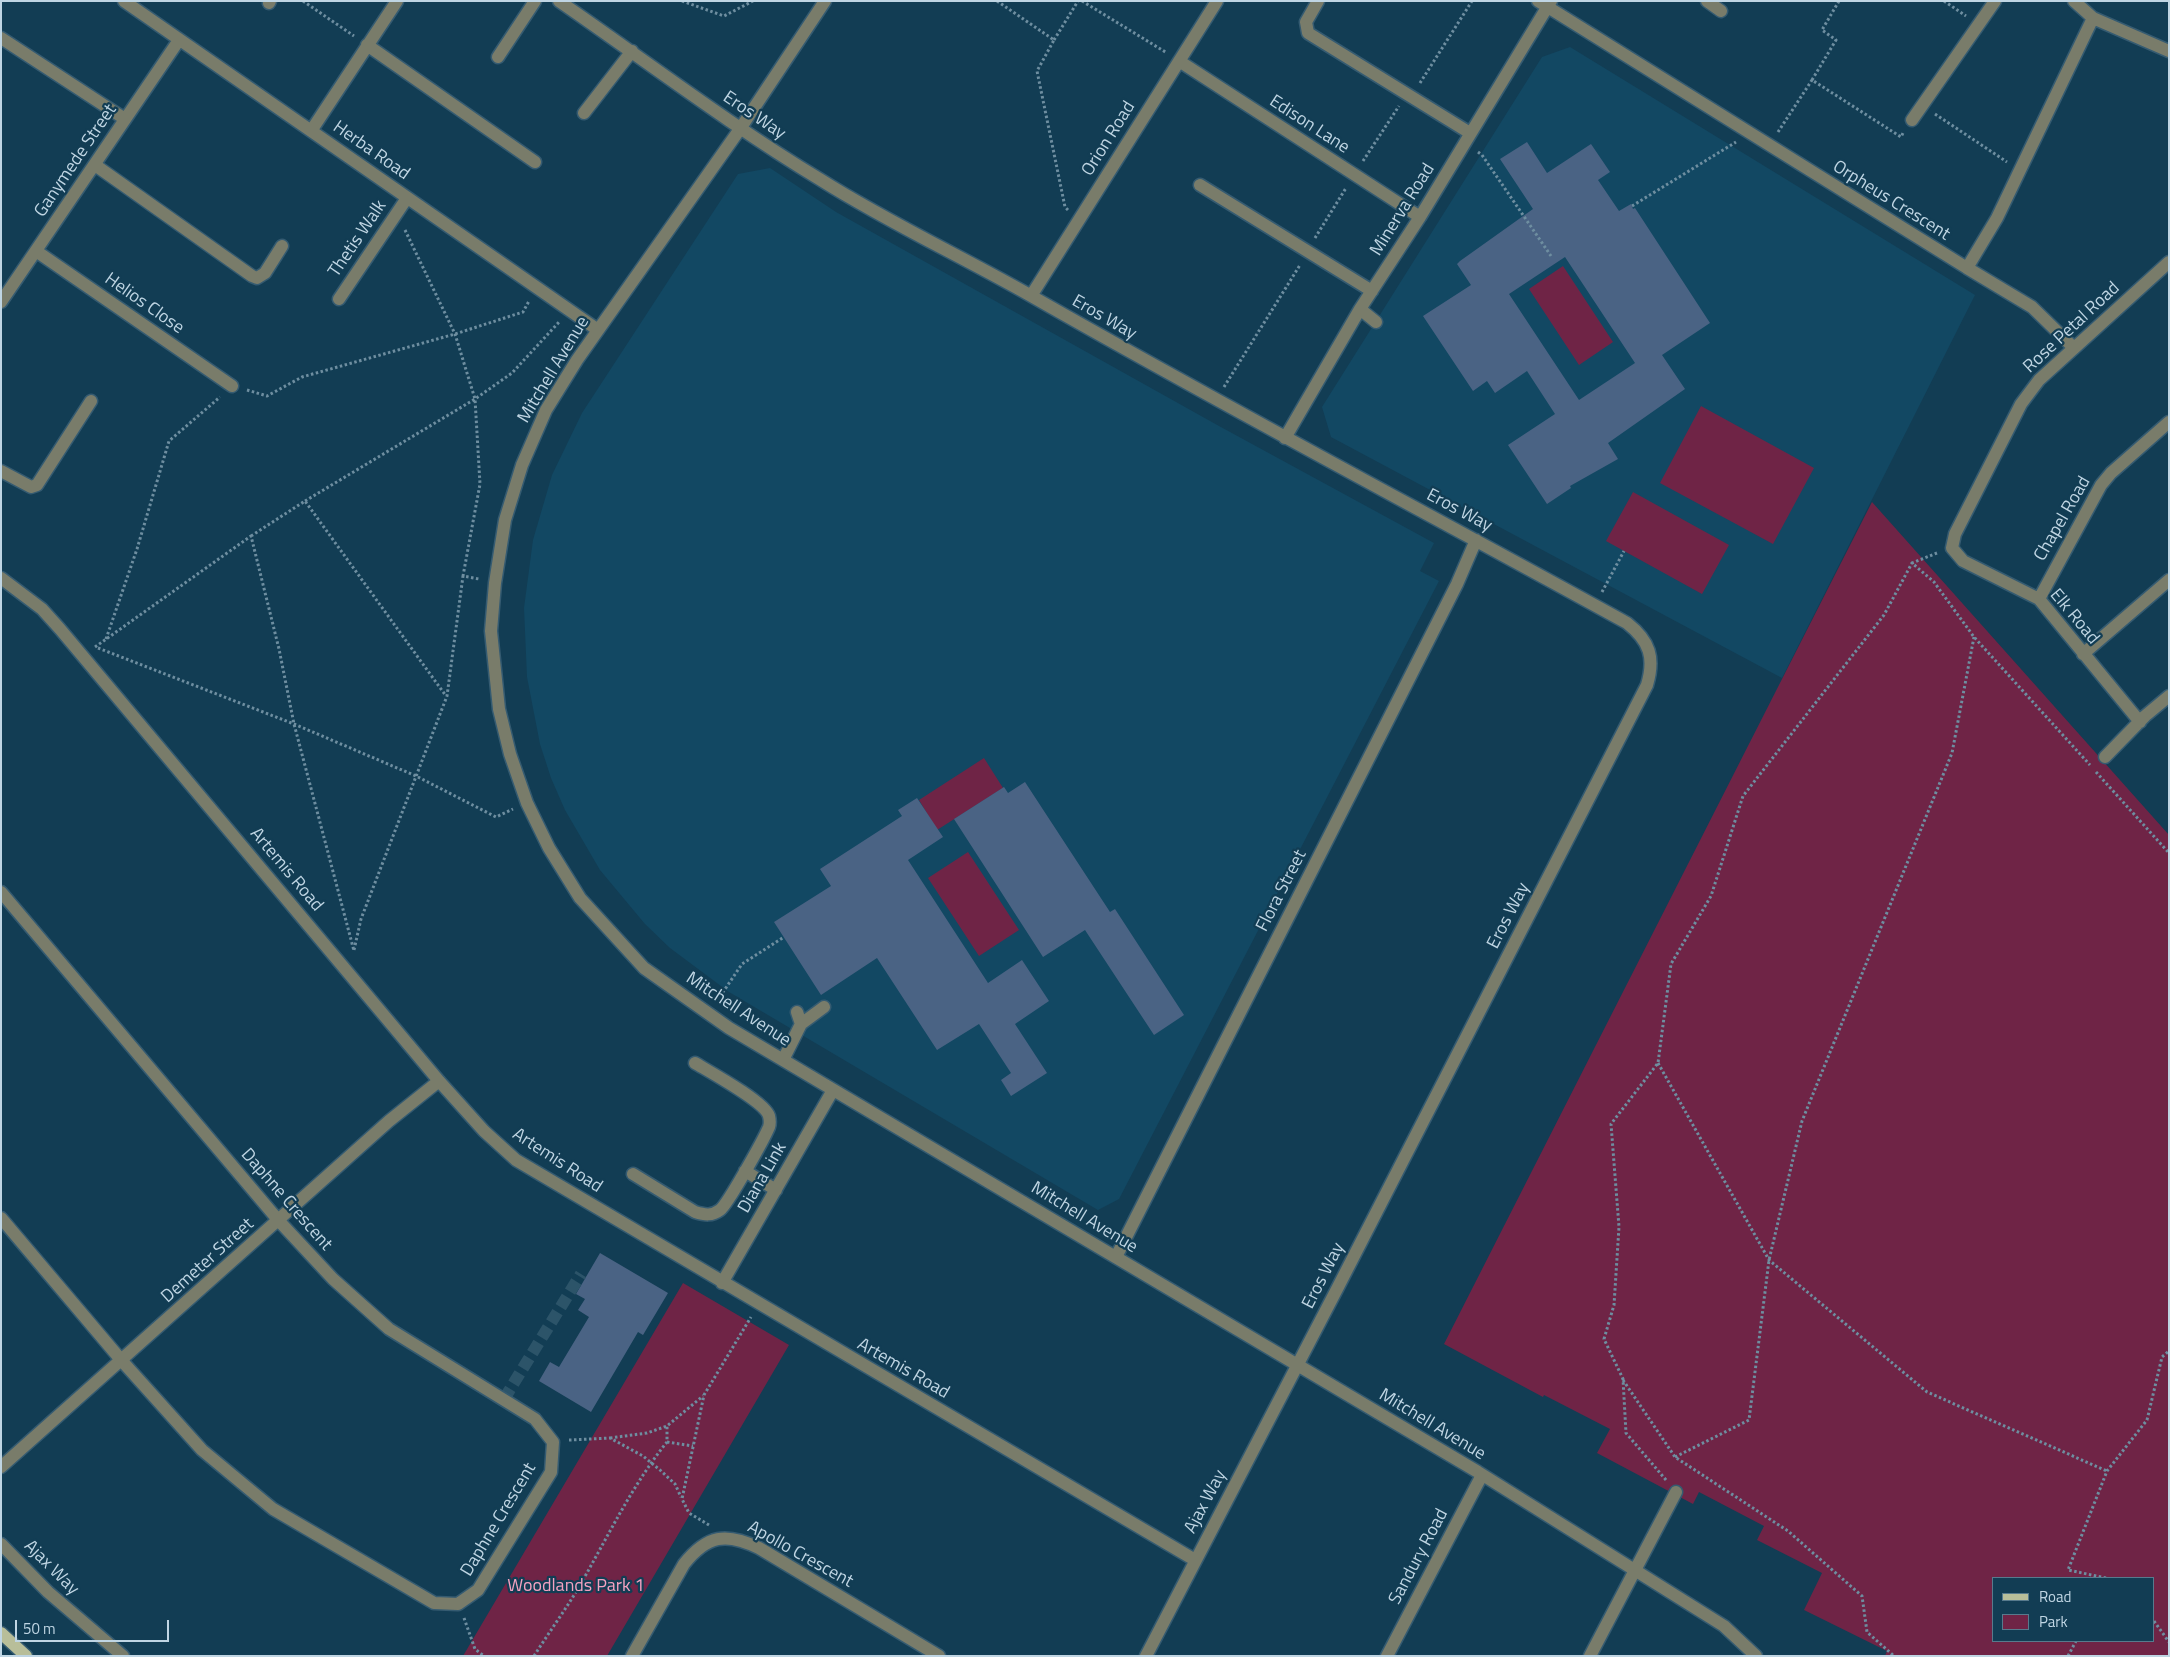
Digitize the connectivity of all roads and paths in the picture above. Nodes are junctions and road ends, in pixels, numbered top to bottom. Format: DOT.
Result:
graph roads {
  1 [pos="124,1"];
  2 [pos="303,1"];
  3 [pos="397,1"];
  4 [pos="536,1"];
  5 [pos="559,1"];
  6 [pos="682,1"];
  7 [pos="753,1"];
  8 [pos="825,1"];
  9 [pos="998,1"];
  10 [pos="1078,1"];
  11 [pos="1082,1"];
  12 [pos="1217,1"];
  13 [pos="1318,1"];
  14 [pos="1472,1"];
  15 [pos="1707,1"];
  16 [pos="1839,1"];
  17 [pos="1944,1"];
  18 [pos="1994,1"];
  19 [pos="2074,1"];
  20 [pos="1546,3"];
  21 [pos="1721,11"];
  22 [pos="2093,18"];
  23 [pos="1979,24"];
  24 [pos="1,38"];
  25 [pos="180,40"];
  26 [pos="1054,40"];
  27 [pos="367,45"];
  28 [pos="2169,51"];
  29 [pos="632,52"];
  30 [pos="498,57"];
  31 [pos="1179,60"];
  32 [pos="1812,80"];
  33 [pos="1411,97"];
  34 [pos="1922,106"];
  35 [pos="584,113"];
  36 [pos="125,119"];
  37 [pos="1912,120"];
  38 [pos="740,129"];
  39 [pos="310,131"];
  40 [pos="1749,133"];
  41 [pos="1467,139"];
  42 [pos="1769,146"];
  43 [pos="535,162"];
  44 [pos="95,165"];
  45 [pos="2020,170"];
  46 [pos="1354,175"];
  47 [pos="1200,185"];
  48 [pos="408,198"];
  49 [pos="1632,206"];
  50 [pos="394,216"];
  51 [pos="1420,217"];
  52 [pos="1080,220"];
  53 [pos="282,246"];
  54 [pos="36,251"];
  55 [pos="1307,251"];
  56 [pos="1550,256"];
  57 [pos="2169,262"];
  58 [pos="1967,268"];
  59 [pos="536,287"];
  60 [pos="1372,292"];
  61 [pos="1031,296"];
  62 [pos="338,299"];
  63 [pos="1,302"];
  64 [pos="1360,309"];
  65 [pos="570,311"];
  66 [pos="1376,322"];
  67 [pos="598,330"];
  68 [pos="455,334"];
  69 [pos="2074,348"];
  70 [pos="232,386"];
  71 [pos="474,399"];
  72 [pos="1216,400"];
  73 [pos="91,401"];
  74 [pos="2169,422"];
  75 [pos="1284,438"];
  76 [pos="1,471"];
  77 [pos="305,501"];
  78 [pos="251,536"];
  79 [pos="1476,540"];
  80 [pos="1952,548"];
  81 [pos="1624,551"];
  82 [pos="1912,563"];
  83 [pos="463,576"];
  84 [pos="1,578"];
  85 [pos="2169,580"];
  86 [pos="495,583"];
  87 [pos="2039,599"];
  88 [pos="1594,605"];
  89 [pos="1974,637"];
  90 [pos="106,639"];
  91 [pos="2083,654"];
  92 [pos="447,696"];
  93 [pos="2169,696"];
  94 [pos="2140,722"];
  95 [pos="294,724"];
  96 [pos="2105,757"];
  97 [pos="416,776"];
  98 [pos="527,803"];
  99 [pos="2169,853"];
  100 [pos="1,892"];
  101 [pos="784,937"];
  102 [pos="824,1007"];
  103 [pos="709,1014"];
  104 [pos="782,1060"];
  105 [pos="695,1063"];
  106 [pos="1658,1063"];
  107 [pos="439,1081"];
  108 [pos="833,1090"];
  109 [pos="744,1171"];
  110 [pos="632,1174"];
  111 [pos="776,1190"];
  112 [pos="1,1218"];
  113 [pos="279,1221"];
  114 [pos="1116,1257"];
  115 [pos="1769,1260"];
  116 [pos="722,1282"];
  117 [pos="749,1320"];
  118 [pos="2169,1351"];
  119 [pos="122,1361"];
  120 [pos="1298,1365"];
  121 [pos="1623,1379"];
  122 [pos="704,1395"];
  123 [pos="667,1426"];
  124 [pos="610,1438"];
  125 [pos="553,1442"];
  126 [pos="667,1442"];
  127 [pos="693,1446"];
  128 [pos="1674,1457"];
  129 [pos="651,1463"];
  130 [pos="1,1467"];
  131 [pos="2107,1471"];
  132 [pos="1482,1475"];
  133 [pos="1676,1492"];
  134 [pos="682,1499"];
  135 [pos="716,1529"];
  136 [pos="1,1544"];
  137 [pos="1195,1560"];
  138 [pos="1634,1571"];
  139 [pos="2101,1577"];
  140 [pos="2155,1622"];
  141 [pos="1,1633"];
  142 [pos="471,1636"];
  143 [pos="2075,1642"];
  144 [pos="2169,1642"];
  145 [pos="476,1648"];
  146 [pos="26,1656"];
  147 [pos="123,1656"];
  148 [pos="475,1656"];
  149 [pos="484,1656"];
  150 [pos="534,1656"];
  151 [pos="632,1656"];
  152 [pos="939,1656"];
  153 [pos="1146,1656"];
  154 [pos="1386,1656"];
  155 [pos="1590,1656"];
  156 [pos="1756,1656"];
  157 [pos="1894,1656"];
  158 [pos="2068,1656"];
  1 -- 25 [label="street, Herba Road"];
  2 -- 27 [label="path"];
  3 -- 27 [label="street"];
  4 -- 30 [label="street"];
  5 -- 29 [label="street, Eros Way"];
  6 -- 7 [label="path"];
  8 -- 38 [label="street, Mitchell Avenue"];
  9 -- 26 [label="path"];
  10 -- 26 [label="path"];
  11 -- 31 [label="path"];
  12 -- 31 [label="street, Orion Road"];
  13 -- 33 [label="street"];
  14 -- 33 [label="path"];
  15 -- 21 [label="street"];
  16 -- 32 [label="path"];
  17 -- 23 [label="path"];
  18 -- 23 [label="street"];
  19 -- 22 [label="street"];
  20 -- 40 [label="street, Orpheus Crescent"];
  20 -- 41 [label="street, Minerva Road"];
  22 -- 28 [label="street"];
  22 -- 45 [label="street"];
  23 -- 34 [label="street"];
  24 -- 36 [label="street"];
  25 -- 36 [label="street, Ganymede Street"];
  25 -- 39 [label="street, Herba Road"];
  26 -- 52 [label="path"];
  27 -- 39 [label="street"];
  27 -- 43 [label="street"];
  29 -- 35 [label="street"];
  29 -- 38 [label="street, Eros Way"];
  31 -- 46 [label="street, Edison Lane"];
  31 -- 52 [label="street, Orion Road"];
  32 -- 37 [label="path"];
  32 -- 42 [label="path"];
  33 -- 41 [label="street"];
  33 -- 46 [label="path"];
  34 -- 37 [label="street"];
  34 -- 45 [label="path"];
  36 -- 44 [label="street, Ganymede Street"];
  38 -- 61 [label="street, Eros Way"];
  38 -- 67 [label="street, Mitchell Avenue"];
  39 -- 48 [label="street, Herba Road"];
  40 -- 42 [label="street, Orpheus Crescent"];
  40 -- 49 [label="path"];
  41 -- 51 [label="street, Minerva Road"];
  41 -- 56 [label="path"];
  42 -- 58 [label="street, Orpheus Crescent"];
  44 -- 53 [label="street"];
  44 -- 54 [label="street, Ganymede Street"];
  45 -- 58 [label="street"];
  46 -- 51 [label="street, Edison Lane"];
  46 -- 55 [label="path"];
  47 -- 55 [label="street"];
  48 -- 50 [label="street, Thetis Walk"];
  48 -- 59 [label="street, Herba Road"];
  50 -- 62 [label="street, Thetis Walk"];
  50 -- 68 [label="path"];
  51 -- 60 [label="street, Minerva Road"];
  52 -- 61 [label="street, Orion Road"];
  54 -- 63 [label="street, Ganymede Street"];
  54 -- 70 [label="street, Helios Close"];
  55 -- 60 [label="street"];
  55 -- 72 [label="path"];
  57 -- 69 [label="street, Rose Petal Road"];
  58 -- 69 [label="street, Orpheus Crescent"];
  59 -- 65 [label="street, Herba Road"];
  59 -- 68 [label="path"];
  60 -- 64 [label="street, Minerva Road"];
  61 -- 72 [label="street, Eros Way"];
  64 -- 66 [label="street"];
  64 -- 75 [label="street, Minerva Road"];
  65 -- 67 [label="street, Herba Road"];
  65 -- 71 [label="path"];
  67 -- 86 [label="street, Mitchell Avenue"];
  68 -- 70 [label="path"];
  68 -- 71 [label="path"];
  69 -- 80 [label="street, Rose Petal Road"];
  70 -- 90 [label="path"];
  71 -- 77 [label="path"];
  71 -- 83 [label="path"];
  72 -- 75 [label="street, Eros Way"];
  73 -- 76 [label="street"];
  74 -- 87 [label="street, Chapel Road"];
  75 -- 79 [label="street, Eros Way"];
  77 -- 78 [label="path"];
  77 -- 92 [label="path"];
  78 -- 90 [label="path"];
  78 -- 95 [label="path"];
  79 -- 88 [label="street, Eros Way"];
  79 -- 114 [label="street, Flora Street"];
  80 -- 82 [label="path"];
  80 -- 87 [label="street, Elk Road"];
  81 -- 88 [label="path"];
  82 -- 89 [label="path"];
  82 -- 106 [label="path"];
  83 -- 86 [label="path"];
  83 -- 92 [label="path"];
  84 -- 107 [label="street, Artemis Road"];
  85 -- 91 [label="street"];
  86 -- 98 [label="street, Mitchell Avenue"];
  87 -- 91 [label="street, Elk Road"];
  88 -- 120 [label="street, Eros Way"];
  89 -- 99 [label="path"];
  89 -- 115 [label="path"];
  90 -- 95 [label="path"];
  91 -- 94 [label="street, Elk Road"];
  92 -- 97 [label="path"];
  93 -- 94 [label="street"];
  94 -- 96 [label="street"];
  95 -- 97 [label="path"];
  95 -- 97 [label="path"];
  97 -- 98 [label="path"];
  98 -- 103 [label="street, Mitchell Avenue"];
  100 -- 113 [label="street, Daphne Crescent"];
  101 -- 103 [label="path"];
  102 -- 104 [label="street"];
  103 -- 104 [label="street, Mitchell Avenue"];
  104 -- 108 [label="street, Mitchell Avenue"];
  105 -- 109 [label="street"];
  106 -- 115 [label="path"];
  106 -- 121 [label="path"];
  107 -- 113 [label="street, Demeter Street"];
  107 -- 116 [label="street, Artemis Road"];
  108 -- 111 [label="street, Diana Link"];
  108 -- 114 [label="street, Mitchell Avenue"];
  109 -- 110 [label="street"];
  109 -- 111 [label="street"];
  111 -- 116 [label="street, Diana Link"];
  112 -- 119 [label="street, Daphne Crescent"];
  113 -- 119 [label="street, Demeter Street"];
  113 -- 125 [label="street, Daphne Crescent"];
  114 -- 120 [label="street, Mitchell Avenue"];
  115 -- 128 [label="path"];
  115 -- 131 [label="path"];
  116 -- 137 [label="street, Artemis Road"];
  117 -- 122 [label="path"];
  118 -- 131 [label="path"];
  119 -- 125 [label="street, Daphne Crescent"];
  119 -- 130 [label="street, Demeter Street"];
  120 -- 132 [label="street, Mitchell Avenue"];
  120 -- 137 [label="street, Ajax Way"];
  121 -- 128 [label="path"];
  121 -- 133 [label="path"];
  122 -- 123 [label="path"];
  122 -- 127 [label="path"];
  123 -- 124 [label="path"];
  123 -- 126 [label="path"];
  124 -- 125 [label="path"];
  124 -- 129 [label="path"];
  126 -- 127 [label="path"];
  126 -- 129 [label="path"];
  127 -- 134 [label="path"];
  128 -- 157 [label="path"];
  129 -- 134 [label="path"];
  129 -- 150 [label="path"];
  131 -- 139 [label="path"];
  132 -- 138 [label="street, Mitchell Avenue"];
  132 -- 154 [label="street, Sandury Road"];
  133 -- 138 [label="street"];
  134 -- 135 [label="path"];
  136 -- 147 [label="street, Ajax Way"];
  137 -- 153 [label="street, Ajax Way"];
  138 -- 155 [label="street"];
  138 -- 156 [label="street, Mitchell Avenue"];
  140 -- 144 [label="path"];
  141 -- 146 [label="main road"];
  142 -- 145 [label="path"];
  143 -- 158 [label="path"];
  145 -- 148 [label="path"];
  145 -- 149 [label="path"];
  151 -- 152 [label="street, Apollo Crescent"];
}
